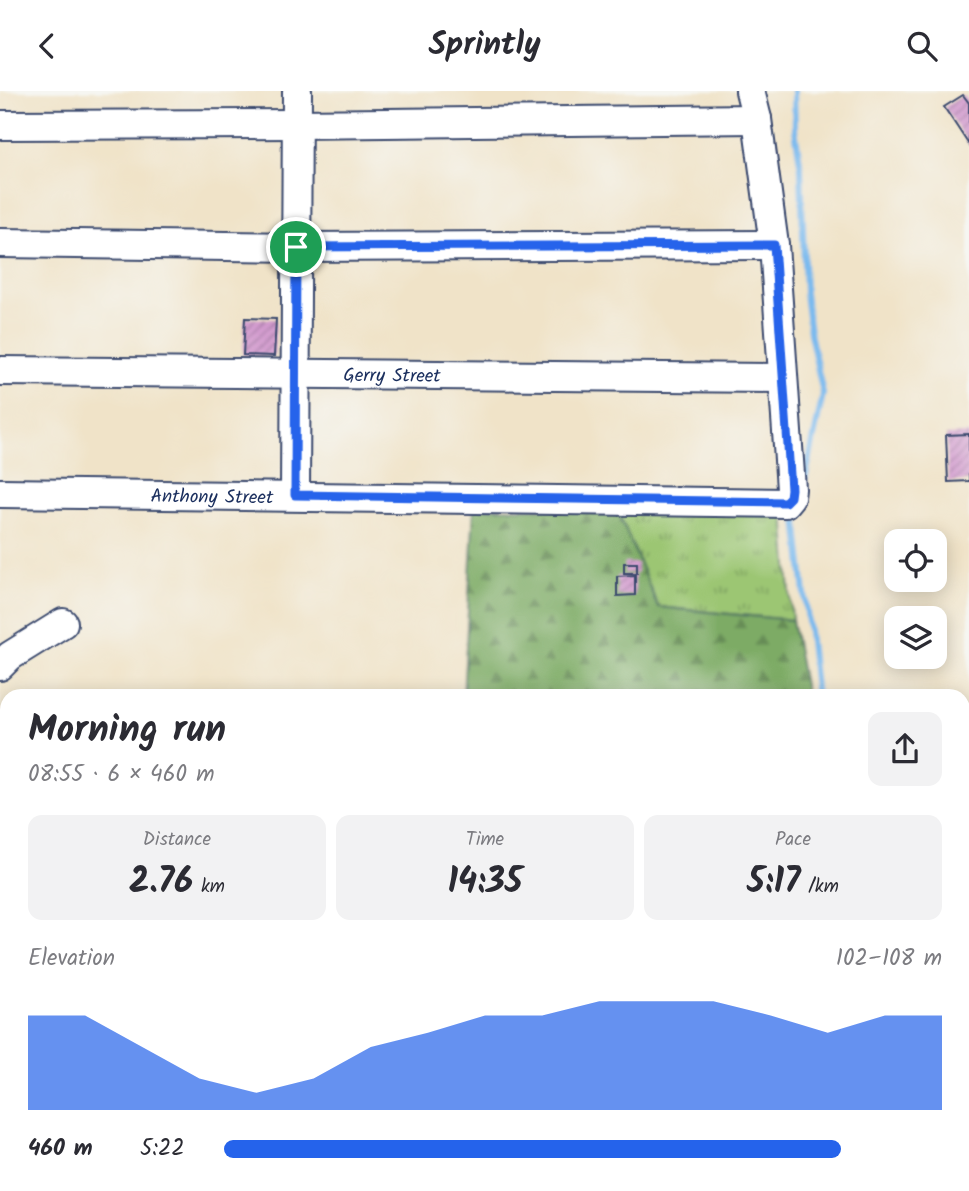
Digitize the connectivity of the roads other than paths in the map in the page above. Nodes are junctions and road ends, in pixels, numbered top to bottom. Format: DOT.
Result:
graph roads {
  1 [pos="297,91"];
  2 [pos="750,91"];
  3 [pos="757,119"];
  4 [pos="297,124"];
  5 [pos="0,125"];
  6 [pos="0,243"];
  7 [pos="774,245"];
  8 [pos="296,247"];
  9 [pos="0,371"];
  10 [pos="295,374"];
  11 [pos="783,378"];
  12 [pos="0,493"];
  13 [pos="295,495"];
  14 [pos="62,622"];
  15 [pos="0,666"];
  1 -- 4 [label="street"];
  2 -- 3 [label="street"];
  3 -- 4 [label="street"];
  3 -- 7 [label="street"];
  4 -- 5 [label="street"];
  4 -- 8 [label="street"];
  6 -- 8 [label="street"];
  7 -- 8 [label="street"];
  7 -- 11 [label="street"];
  8 -- 10 [label="street"];
  9 -- 10 [label="street, Gerry Street"];
  10 -- 11 [label="street, Gerry Street"];
  10 -- 13 [label="street"];
  11 -- 13 [label="street, Anthony Street"];
  12 -- 13 [label="street, Anthony Street"];
  14 -- 15 [label="street"];
}
